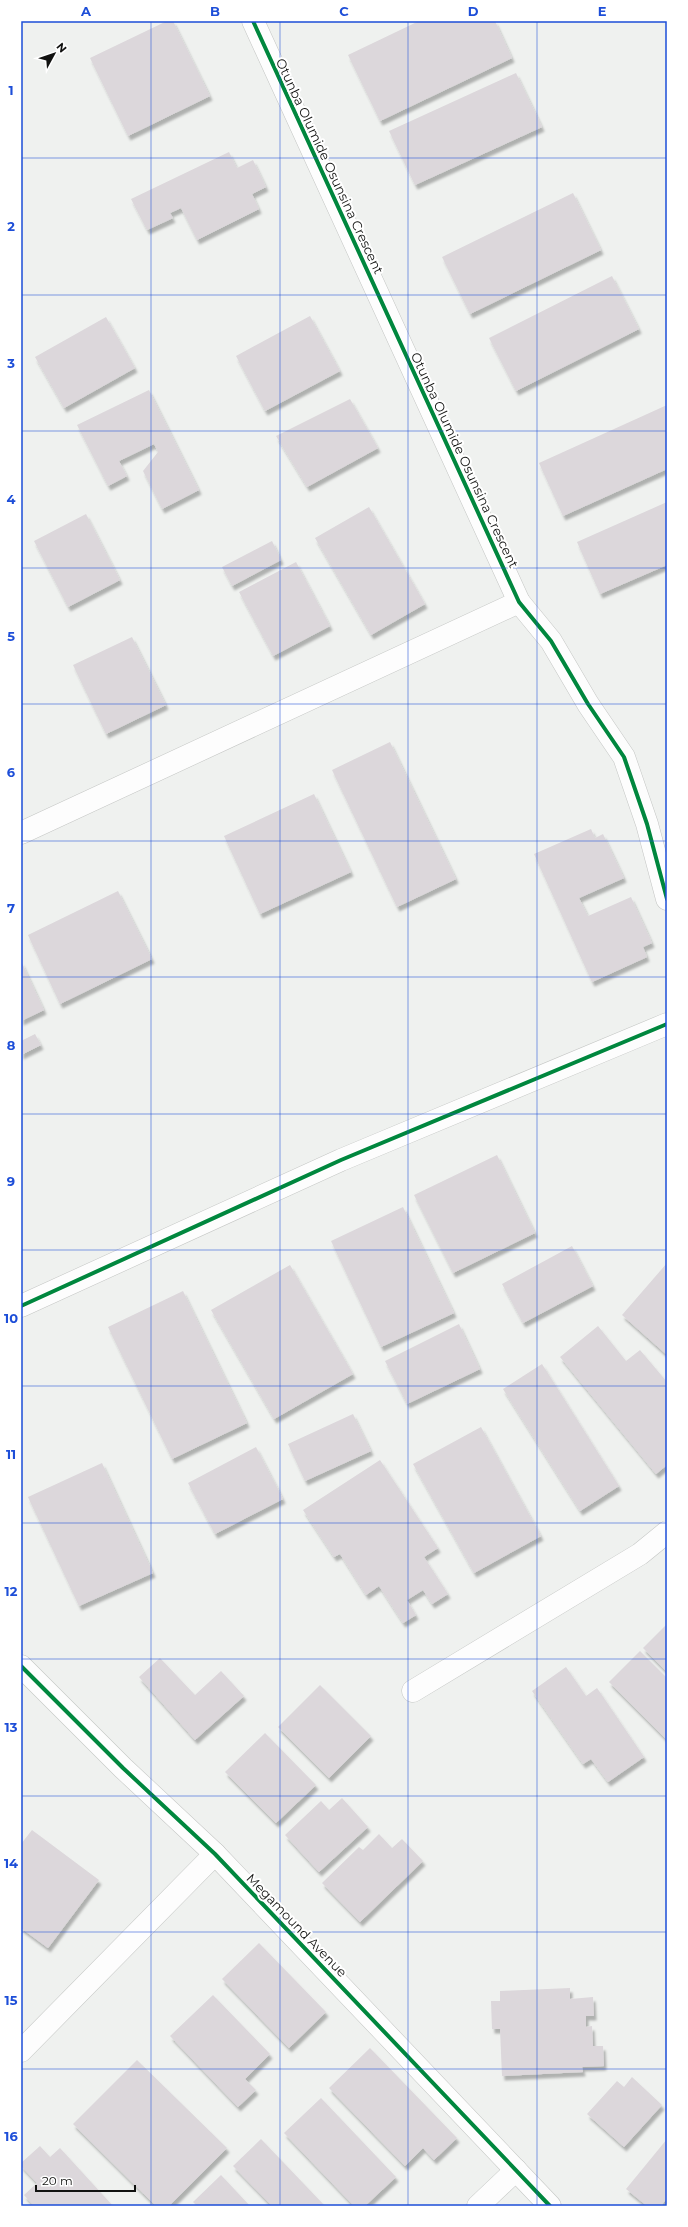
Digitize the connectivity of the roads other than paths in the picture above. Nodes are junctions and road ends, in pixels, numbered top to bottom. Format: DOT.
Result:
graph roads {
  1 [pos="253,21"];
  2 [pos="519,602"];
  3 [pos="21,833"];
  4 [pos="667,900"];
  5 [pos="667,1024"];
  6 [pos="21,1306"];
  7 [pos="667,1532"];
  8 [pos="21,1666"];
  9 [pos="413,1691"];
  10 [pos="215,1854"];
  11 [pos="29,2030"];
  12 [pos="21,2051"];
  13 [pos="516,2170"];
  14 [pos="478,2206"];
  15 [pos="550,2206"];
  1 -- 2 [label="street, Otunba Olumide Osunsina Crescent"];
  2 -- 3 [label="street"];
  2 -- 4 [label="street, Otunba Olumide Osunsina Crescent"];
  5 -- 6 [label="street"];
  7 -- 9 [label="street"];
  8 -- 10 [label="street, Megamound Avenue"];
  10 -- 11 [label="street"];
  10 -- 13 [label="street, Megamound Avenue"];
  11 -- 12 [label="street"];
  13 -- 14 [label="street"];
  13 -- 15 [label="street, Megamound Avenue"];
}
